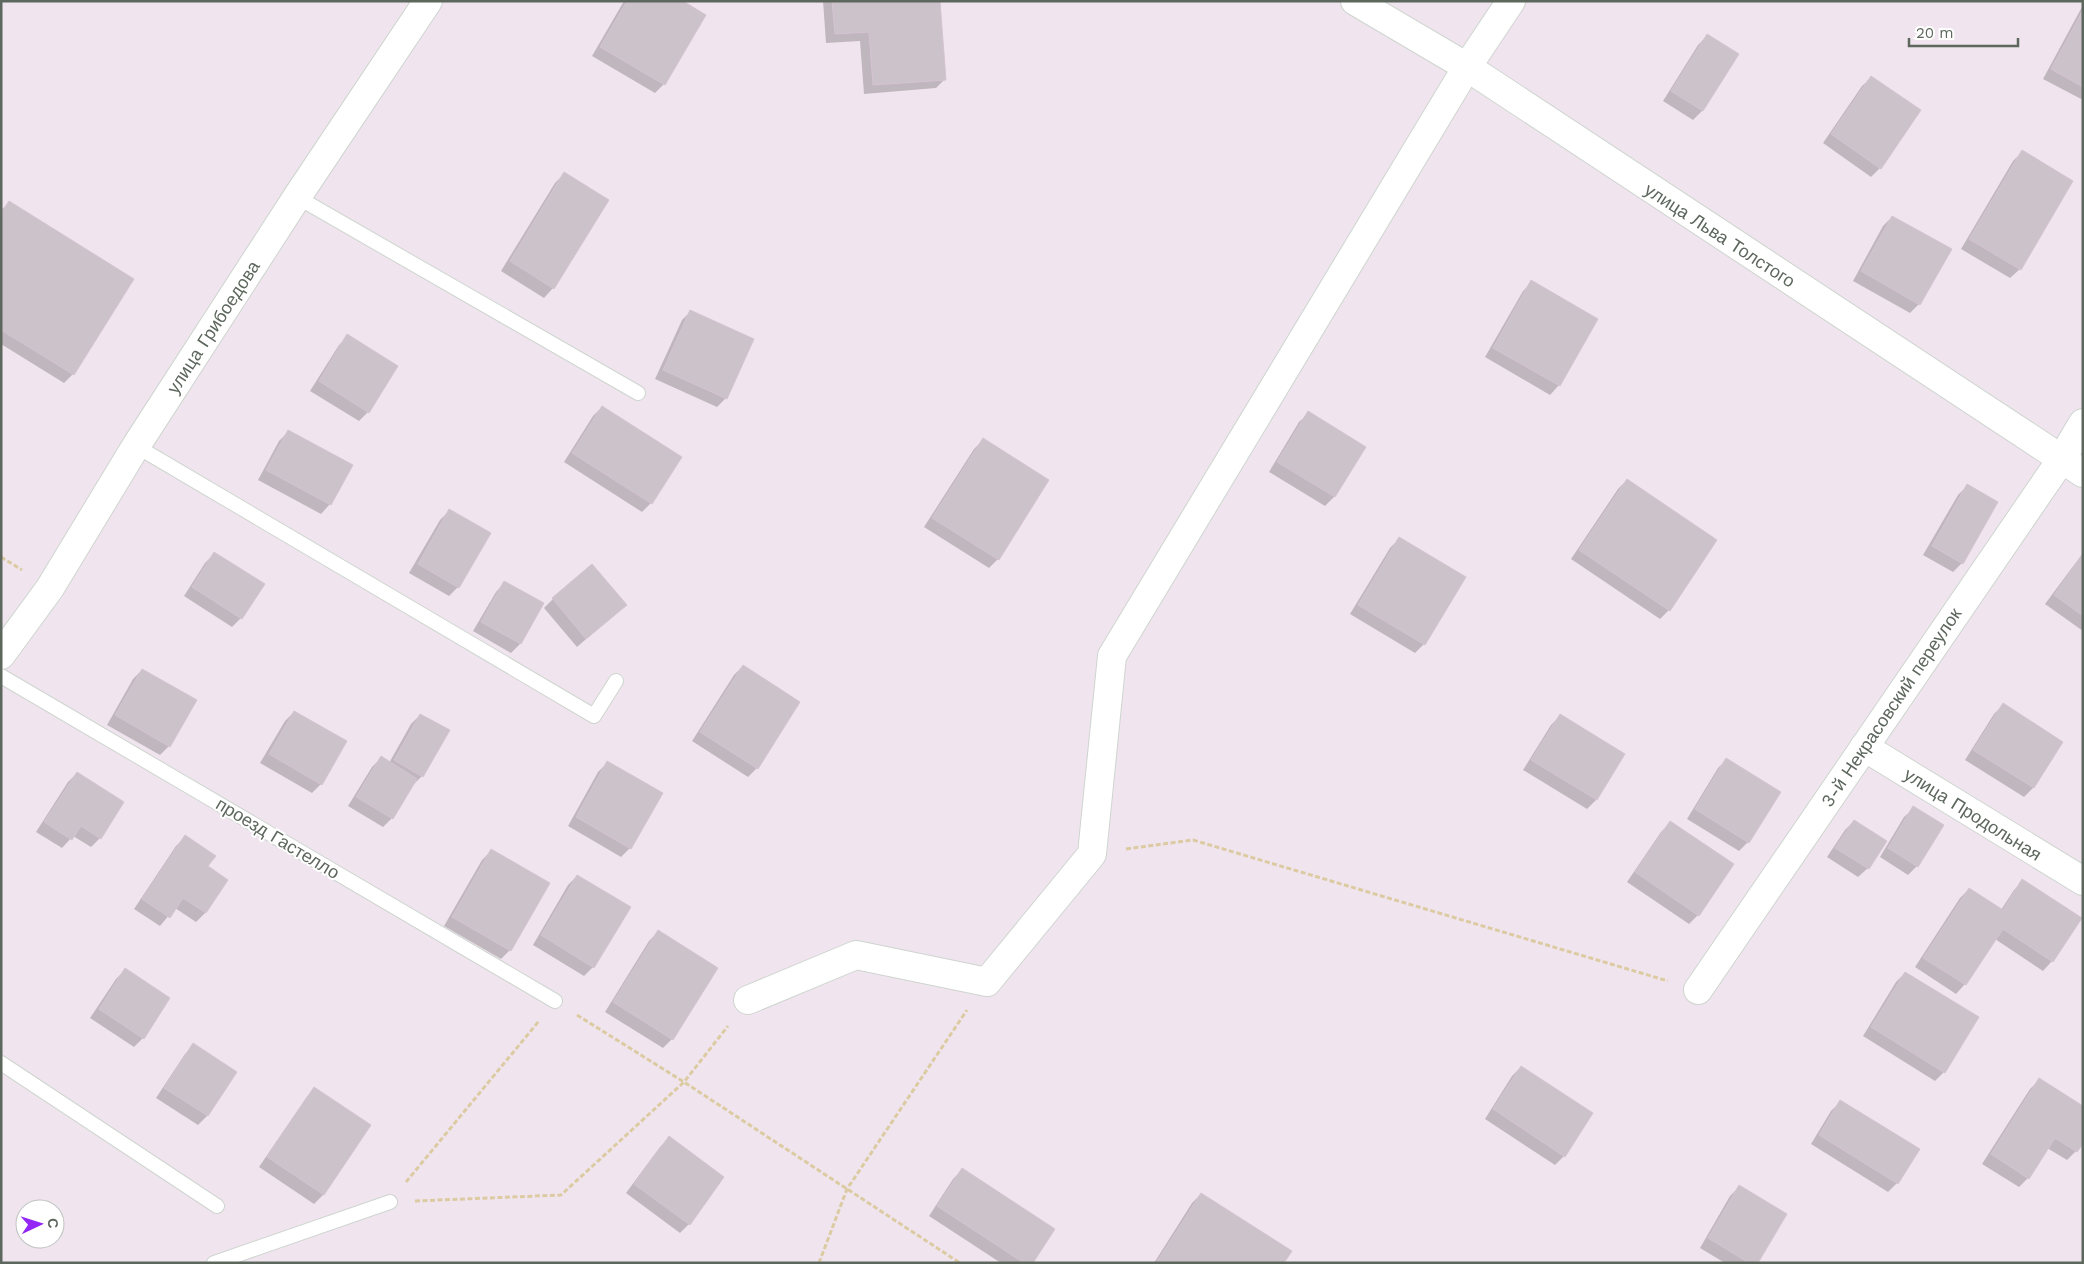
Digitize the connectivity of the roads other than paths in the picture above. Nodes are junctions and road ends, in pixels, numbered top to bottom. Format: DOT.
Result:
graph roads {
  1 [pos="428,1"];
  2 [pos="1355,1"];
  3 [pos="1511,1"];
  4 [pos="1467,67"];
  5 [pos="297,197"];
  6 [pos="638,393"];
  7 [pos="2083,424"];
  8 [pos="136,446"];
  9 [pos="2072,466"];
  10 [pos="1,655"];
  11 [pos="1,676"];
  12 [pos="616,680"];
  13 [pos="1864,747"];
  14 [pos="2083,881"];
  15 [pos="1698,990"];
  16 [pos="748,1000"];
  17 [pos="554,1001"];
  18 [pos="1,1063"];
  19 [pos="390,1202"];
  20 [pos="217,1206"];
  21 [pos="214,1263"];
  1 -- 5 [label="street, улица Грибоедова"];
  2 -- 4 [label="street, улица Льва Толстого"];
  3 -- 4 [label="street"];
  4 -- 9 [label="street, улица Льва Толстого"];
  4 -- 16 [label="street"];
  5 -- 6 [label="lane"];
  5 -- 8 [label="street, улица Грибоедова"];
  7 -- 9 [label="street, 3-й Некрасовский переулок"];
  8 -- 10 [label="street, улица Грибоедова"];
  8 -- 12 [label="lane"];
  9 -- 13 [label="street, 3-й Некрасовский переулок"];
  11 -- 17 [label="lane, проезд Гастелло"];
  13 -- 14 [label="street, улица Продольная"];
  13 -- 15 [label="street, 3-й Некрасовский переулок"];
  18 -- 20 [label="lane"];
  19 -- 21 [label="lane"];
}
